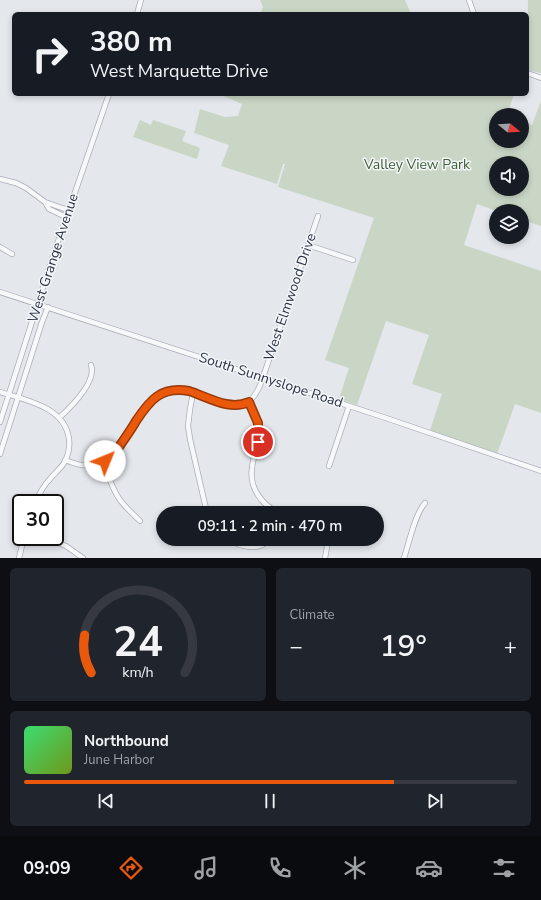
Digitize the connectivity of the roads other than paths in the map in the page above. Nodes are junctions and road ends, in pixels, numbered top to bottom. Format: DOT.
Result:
graph roads {
  1 [pos="141,0"];
  2 [pos="469,0"];
  3 [pos="138,12"];
  4 [pos="473,12"];
  5 [pos="529,74"];
  6 [pos="541,78"];
  7 [pos="108,96"];
  8 [pos="0,179"];
  9 [pos="44,202"];
  10 [pos="69,210"];
  11 [pos="318,216"];
  12 [pos="66,217"];
  13 [pos="308,245"];
  14 [pos="0,247"];
  15 [pos="12,254"];
  16 [pos="353,260"];
  17 [pos="0,292"];
  18 [pos="38,304"];
  19 [pos="48,307"];
  20 [pos="91,365"];
  21 [pos="263,378"];
  22 [pos="0,392"];
  23 [pos="194,393"];
  24 [pos="8,394"];
  25 [pos="18,398"];
  26 [pos="249,402"];
  27 [pos="349,406"];
  28 [pos="59,418"];
  29 [pos="0,422"];
  30 [pos="0,454"];
  31 [pos="65,460"];
  32 [pos="103,462"];
  33 [pos="329,466"];
  34 [pos="541,471"];
  35 [pos="39,494"];
  36 [pos="425,503"];
  37 [pos="205,506"];
  38 [pos="268,506"];
  39 [pos="140,521"];
  40 [pos="64,545"];
  41 [pos="22,546"];
  42 [pos="246,546"];
  43 [pos="260,546"];
  44 [pos="327,546"];
  45 [pos="19,558"];
  46 [pos="82,558"];
  47 [pos="326,558"];
  48 [pos="404,558"];
  1 -- 3 [label="street"];
  2 -- 4 [label="street"];
  5 -- 6 [label="street"];
  7 -- 10 [label="street, West Grange Avenue"];
  8 -- 9 [label="street"];
  9 -- 10 [label="street"];
  9 -- 12 [label="street"];
  10 -- 12 [label="street, West Grange Avenue"];
  11 -- 13 [label="street, West Elmwood Drive"];
  12 -- 18 [label="street, West Grange Avenue"];
  13 -- 16 [label="street"];
  13 -- 21 [label="street, West Elmwood Drive"];
  14 -- 15 [label="street"];
  17 -- 18 [label="street, South Sunnyslope Road"];
  18 -- 19 [label="street, South Sunnyslope Road"];
  18 -- 24 [label="street, West Grange Avenue"];
  19 -- 21 [label="street, South Sunnyslope Road"];
  19 -- 25 [label="street, West Grange Avenue"];
  20 -- 28 [label="street"];
  21 -- 26 [label="street, West Elmwood Drive"];
  21 -- 27 [label="street, South Sunnyslope Road"];
  22 -- 24 [label="street"];
  23 -- 26 [label="street"];
  23 -- 32 [label="street"];
  23 -- 37 [label="street"];
  24 -- 25 [label="street"];
  24 -- 29 [label="street, West Grange Avenue"];
  25 -- 28 [label="street"];
  25 -- 30 [label="street, West Grange Avenue"];
  26 -- 38 [label="street"];
  27 -- 33 [label="street"];
  27 -- 34 [label="street, South Sunnyslope Road"];
  28 -- 31 [label="street"];
  31 -- 32 [label="street"];
  31 -- 35 [label="street"];
  32 -- 39 [label="street"];
  36 -- 48 [label="street"];
  40 -- 46 [label="street"];
  41 -- 45 [label="street"];
  42 -- 43 [label="street"];
  44 -- 47 [label="street"];
}
